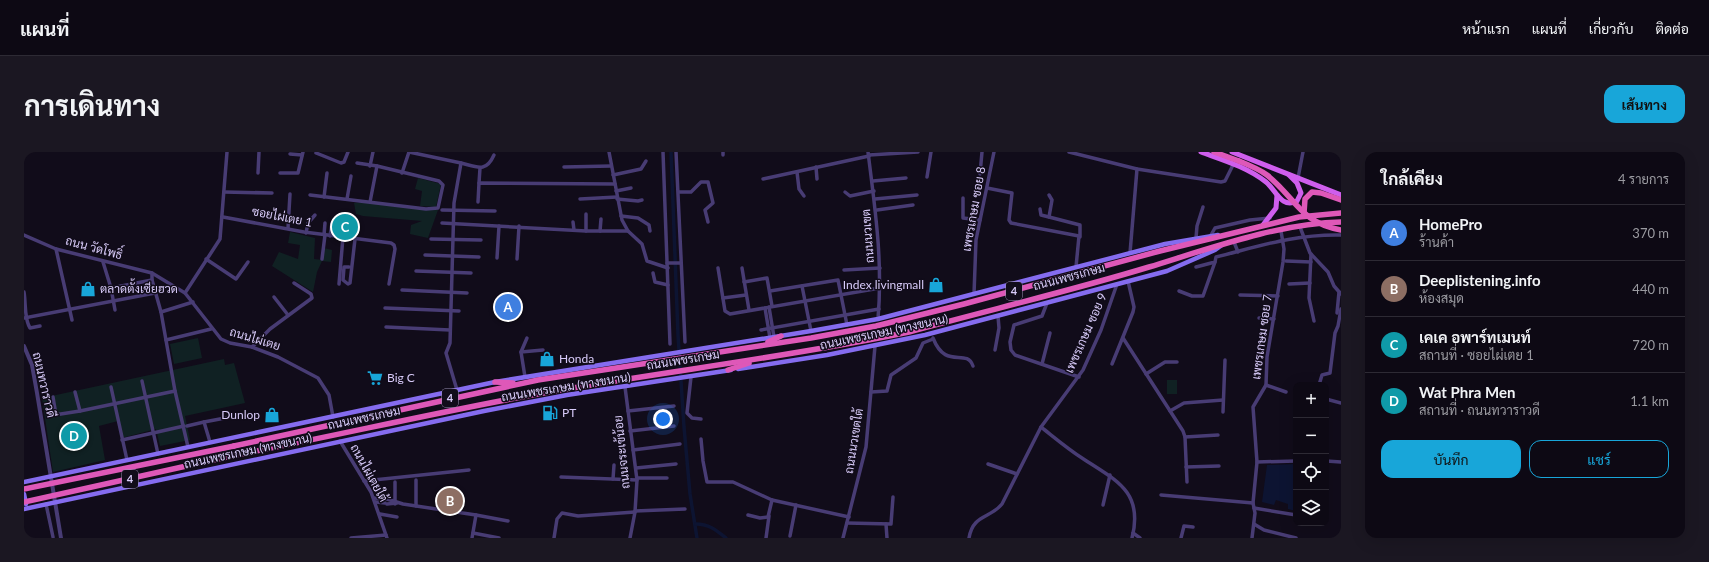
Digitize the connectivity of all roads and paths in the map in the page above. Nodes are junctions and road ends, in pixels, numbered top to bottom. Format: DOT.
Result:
graph roads {
  1 [pos="227,152"];
  2 [pos="258,152"];
  3 [pos="348,152"];
  4 [pos="373,152"];
  5 [pos="409,152"];
  6 [pos="609,152"];
  7 [pos="663,152"];
  8 [pos="676,152"];
  9 [pos="918,152"];
  10 [pos="931,152"];
  11 [pos="982,152"];
  12 [pos="994,152"];
  13 [pos="1069,152"];
  14 [pos="1201,152"];
  15 [pos="1214,152"];
  16 [pos="1232,152"];
  17 [pos="1303,152"];
  18 [pos="302,153"];
  19 [pos="316,153"];
  20 [pos="1238,153"];
  21 [pos="290,154"];
  22 [pos="869,154"];
  23 [pos="494,155"];
  24 [pos="646,161"];
  25 [pos="357,164"];
  26 [pos="461,164"];
  27 [pos="1234,165"];
  28 [pos="370,166"];
  29 [pos="377,166"];
  30 [pos="611,166"];
  31 [pos="564,167"];
  32 [pos="816,167"];
  33 [pos="480,168"];
  34 [pos="1137,169"];
  35 [pos="797,172"];
  36 [pos="258,173"];
  37 [pos="280,173"];
  38 [pos="327,173"];
  39 [pos="402,173"];
  40 [pos="980,174"];
  41 [pos="613,175"];
  42 [pos="1290,175"];
  43 [pos="351,176"];
  44 [pos="927,177"];
  45 [pos="906,178"];
  46 [pos="1298,178"];
  47 [pos="763,179"];
  48 [pos="817,179"];
  49 [pos="873,181"];
  50 [pos="479,183"];
  51 [pos="615,184"];
  52 [pos="631,188"];
  53 [pos="987,188"];
  54 [pos="874,191"];
  55 [pos="224,192"];
  56 [pos="616,192"];
  57 [pos="679,192"];
  58 [pos="845,192"];
  59 [pos="272,193"];
  60 [pos="290,194"];
  61 [pos="1277,194"];
  62 [pos="310,195"];
  63 [pos="917,195"];
  64 [pos="1049,195"];
  65 [pos="1341,195"];
  66 [pos="804,196"];
  67 [pos="324,197"];
  68 [pos="617,198"];
  69 [pos="875,198"];
  70 [pos="963,198"];
  71 [pos="347,199"];
  72 [pos="580,200"];
  73 [pos="642,200"];
  74 [pos="1341,200"];
  75 [pos="370,202"];
  76 [pos="478,202"];
  77 [pos="913,205"];
  78 [pos="1203,206"];
  79 [pos="1040,209"];
  80 [pos="442,210"];
  81 [pos="454,210"];
  82 [pos="877,210"];
  83 [pos="495,211"];
  84 [pos="1304,213"];
  85 [pos="1341,213"];
  86 [pos="586,214"];
  87 [pos="315,215"];
  88 [pos="621,216"];
  89 [pos="222,217"];
  90 [pos="1049,217"];
  91 [pos="1270,218"];
  92 [pos="601,219"];
  93 [pos="980,220"];
  94 [pos="573,222"];
  95 [pos="708,222"];
  96 [pos="1341,222"];
  97 [pos="325,223"];
  98 [pos="332,223"];
  99 [pos="350,223"];
  100 [pos="442,223"];
  101 [pos="454,223"];
  102 [pos="1263,225"];
  103 [pos="499,226"];
  104 [pos="519,226"];
  105 [pos="1300,227"];
  106 [pos="288,228"];
  107 [pos="574,230"];
  108 [pos="1281,230"];
  109 [pos="1341,230"];
  110 [pos="586,231"];
  111 [pos="600,231"];
  112 [pos="628,231"];
  113 [pos="650,231"];
  114 [pos="306,232"];
  115 [pos="24,235"];
  116 [pos="325,235"];
  117 [pos="1211,235"];
  118 [pos="1223,235"];
  119 [pos="1341,235"];
  120 [pos="330,236"];
  121 [pos="1303,236"];
  122 [pos="344,237"];
  123 [pos="1080,237"];
  124 [pos="349,238"];
  125 [pos="1196,238"];
  126 [pos="355,239"];
  127 [pos="431,239"];
  128 [pos="1282,239"];
  129 [pos="453,240"];
  130 [pos="481,240"];
  131 [pos="1234,242"];
  132 [pos="1222,245"];
  133 [pos="56,249"];
  134 [pos="1238,252"];
  135 [pos="1130,253"];
  136 [pos="1209,253"];
  137 [pos="1311,254"];
  138 [pos="425,256"];
  139 [pos="453,256"];
  140 [pos="479,257"];
  141 [pos="1216,257"];
  142 [pos="497,258"];
  143 [pos="206,259"];
  144 [pos="322,259"];
  145 [pos="517,259"];
  146 [pos="1286,261"];
  147 [pos="103,262"];
  148 [pos="248,262"];
  149 [pos="680,262"];
  150 [pos="1215,262"];
  151 [pos="1311,262"];
  152 [pos="669,263"];
  153 [pos="349,267"];
  154 [pos="1076,267"];
  155 [pos="1196,267"];
  156 [pos="668,268"];
  157 [pos="718,268"];
  158 [pos="742,268"];
  159 [pos="880,268"];
  160 [pos="844,270"];
  161 [pos="416,271"];
  162 [pos="452,272"];
  163 [pos="152,273"];
  164 [pos="471,273"];
  165 [pos="652,273"];
  166 [pos="160,278"];
  167 [pos="152,280"];
  168 [pos="744,282"];
  169 [pos="1128,282"];
  170 [pos="294,283"];
  171 [pos="1310,283"];
  172 [pos="338,284"];
  173 [pos="389,284"];
  174 [pos="1117,284"];
  175 [pos="1289,284"];
  176 [pos="668,285"];
  177 [pos="802,286"];
  178 [pos="111,288"];
  179 [pos="880,288"];
  180 [pos="402,290"];
  181 [pos="1179,290"];
  182 [pos="770,291"];
  183 [pos="24,292"];
  184 [pos="452,292"];
  185 [pos="155,293"];
  186 [pos="185,293"];
  187 [pos="467,293"];
  188 [pos="1340,293"];
  189 [pos="974,294"];
  190 [pos="746,295"];
  191 [pos="842,295"];
  192 [pos="1240,295"];
  193 [pos="1278,296"];
  194 [pos="274,297"];
  195 [pos="723,298"];
  196 [pos="114,300"];
  197 [pos="805,301"];
  198 [pos="193,302"];
  199 [pos="1047,303"];
  200 [pos="769,307"];
  201 [pos="385,308"];
  202 [pos="69,309"];
  203 [pos="879,309"];
  204 [pos="946,309"];
  205 [pos="1341,309"];
  206 [pos="115,310"];
  207 [pos="749,310"];
  208 [pos="451,311"];
  209 [pos="459,311"];
  210 [pos="987,311"];
  211 [pos="161,312"];
  212 [pos="1337,313"];
  213 [pos="288,315"];
  214 [pos="846,316"];
  215 [pos="998,316"];
  216 [pos="25,318"];
  217 [pos="1259,318"];
  218 [pos="878,319"];
  219 [pos="1274,319"];
  220 [pos="72,320"];
  221 [pos="1314,321"];
  222 [pos="808,322"];
  223 [pos="847,325"];
  224 [pos="40,326"];
  225 [pos="386,327"];
  226 [pos="770,328"];
  227 [pos="211,329"];
  228 [pos="450,330"];
  229 [pos="761,330"];
  230 [pos="811,331"];
  231 [pos="932,333"];
  232 [pos="1050,333"];
  233 [pos="781,336"];
  234 [pos="527,338"];
  235 [pos="772,338"];
  236 [pos="1123,338"];
  237 [pos="934,339"];
  238 [pos="166,340"];
  239 [pos="685,342"];
  240 [pos="670,344"];
  241 [pos="24,346"];
  242 [pos="761,346"];
  243 [pos="875,346"];
  244 [pos="252,347"];
  245 [pos="543,350"];
  246 [pos="995,350"];
  247 [pos="521,352"];
  248 [pos="758,359"];
  249 [pos="1225,360"];
  250 [pos="1177,362"];
  251 [pos="1042,364"];
  252 [pos="1112,364"];
  253 [pos="973,366"];
  254 [pos="728,370"];
  255 [pos="1146,374"];
  256 [pos="525,377"];
  257 [pos="690,377"];
  258 [pos="1079,377"];
  259 [pos="142,381"];
  260 [pos="495,382"];
  261 [pos="1320,382"];
  262 [pos="522,384"];
  263 [pos="1266,386"];
  264 [pos="111,387"];
  265 [pos="625,387"];
  266 [pos="457,390"];
  267 [pos="175,391"];
  268 [pos="75,392"];
  269 [pos="871,392"];
  270 [pos="1286,392"];
  271 [pos="53,397"];
  272 [pos="145,397"];
  273 [pos="1223,400"];
  274 [pos="1329,400"];
  275 [pos="1341,403"];
  276 [pos="115,404"];
  277 [pos="674,406"];
  278 [pos="80,411"];
  279 [pos="628,411"];
  280 [pos="1170,412"];
  281 [pos="1223,412"];
  282 [pos="56,415"];
  283 [pos="241,415"];
  284 [pos="48,416"];
  285 [pos="333,416"];
  286 [pos="701,419"];
  287 [pos="204,422"];
  288 [pos="186,426"];
  289 [pos="674,426"];
  290 [pos="1041,427"];
  291 [pos="630,431"];
  292 [pos="154,433"];
  293 [pos="1218,435"];
  294 [pos="1185,437"];
  295 [pos="701,439"];
  296 [pos="122,440"];
  297 [pos="340,441"];
  298 [pos="210,442"];
  299 [pos="680,444"];
  300 [pos="188,447"];
  301 [pos="633,450"];
  302 [pos="158,454"];
  303 [pos="127,460"];
  304 [pos="1293,461"];
  305 [pos="1257,462"];
  306 [pos="1329,462"];
  307 [pos="1341,462"];
  308 [pos="614,464"];
  309 [pos="676,464"];
  310 [pos="988,464"];
  311 [pos="1219,466"];
  312 [pos="1186,467"];
  313 [pos="636,468"];
  314 [pos="468,470"];
  315 [pos="1017,474"];
  316 [pos="1110,475"];
  317 [pos="51,476"];
  318 [pos="561,477"];
  319 [pos="667,478"];
  320 [pos="613,479"];
  321 [pos="637,479"];
  322 [pos="416,480"];
  323 [pos="364,481"];
  324 [pos="24,482"];
  325 [pos="396,482"];
  326 [pos="1187,482"];
  327 [pos="24,489"];
  328 [pos="24,494"];
  329 [pos="1161,495"];
  330 [pos="893,497"];
  331 [pos="375,500"];
  332 [pos="772,500"];
  333 [pos="24,502"];
  334 [pos="55,502"];
  335 [pos="396,503"];
  336 [pos="1253,503"];
  337 [pos="46,504"];
  338 [pos="796,505"];
  339 [pos="1103,505"];
  340 [pos="416,506"];
  341 [pos="1254,508"];
  342 [pos="25,509"];
  343 [pos="685,509"];
  344 [pos="635,512"];
  345 [pos="380,514"];
  346 [pos="1293,514"];
  347 [pos="476,515"];
  348 [pos="748,515"];
  349 [pos="768,516"];
  350 [pos="397,517"];
  351 [pos="849,517"];
  352 [pos="508,520"];
  353 [pos="847,523"];
  354 [pos="886,524"];
  355 [pos="1254,524"];
  356 [pos="1193,527"];
  357 [pos="473,533"];
  358 [pos="790,536"];
  359 [pos="1132,536"];
  360 [pos="52,537"];
  361 [pos="387,537"];
  362 [pos="60,538"];
  363 [pos="351,538"];
  364 [pos="472,538"];
  365 [pos="499,538"];
  366 [pos="554,538"];
  367 [pos="630,538"];
  368 [pos="766,538"];
  369 [pos="843,538"];
  370 [pos="887,538"];
  371 [pos="968,538"];
  372 [pos="1140,538"];
  373 [pos="1180,538"];
  374 [pos="1252,538"];
  375 [pos="1296,538"];
  1 -- 55 [label="street"];
  2 -- 36 [label="street"];
  3 -- 19 [label="street"];
  4 -- 28 [label="street"];
  5 -- 26 [label="street"];
  5 -- 39 [label="street"];
  6 -- 30 [label="street"];
  7 -- 152 [label="street"];
  8 -- 57 [label="street"];
  9 -- 22 [label="street"];
  10 -- 44 [label="street"];
  11 -- 40 [label="street"];
  12 -- 53 [label="street, เพชรเกษม ซอย 8"];
  13 -- 34 [label="street"];
  14 -- 27 [label="main road"];
  15 -- 84 [label="highway, bridge"];
  16 -- 20 [label="main road"];
  17 -- 46 [label="street"];
  18 -- 21 [label="street"];
  18 -- 37 [label="street"];
  20 -- 42 [label="main road"];
  22 -- 32 [label="street"];
  22 -- 49 [label="street, ถนนนวเขต"];
  23 -- 33 [label="street"];
  24 -- 41 [label="street"];
  25 -- 28 [label="street"];
  26 -- 33 [label="street"];
  26 -- 81 [label="street"];
  27 -- 34 [label="street"];
  27 -- 61 [label="main road"];
  28 -- 29 [label="street"];
  29 -- 39 [label="street"];
  29 -- 75 [label="street"];
  30 -- 31 [label="street"];
  30 -- 41 [label="street"];
  32 -- 35 [label="street"];
  32 -- 48 [label="street"];
  33 -- 50 [label="street"];
  34 -- 135 [label="street"];
  35 -- 47 [label="street"];
  35 -- 66 [label="street"];
  38 -- 67 [label="street"];
  39 -- 75 [label="street"];
  41 -- 51 [label="street"];
  42 -- 46 [label="main road"];
  42 -- 61 [label="main road"];
  43 -- 71 [label="street"];
  45 -- 49 [label="street"];
  46 -- 65 [label="main road"];
  49 -- 54 [label="street, ถนนนวเขต"];
  50 -- 51 [label="street"];
  50 -- 76 [label="street"];
  51 -- 56 [label="street"];
  52 -- 56 [label="street"];
  53 -- 93 [label="street, เพชรเกษม ซอย 8"];
  53 -- 123 [label="street"];
  54 -- 58 [label="street"];
  54 -- 69 [label="street, ถนนนวเขต"];
  55 -- 59 [label="street"];
  55 -- 89 [label="street"];
  56 -- 68 [label="street"];
  57 -- 95 [label="street"];
  57 -- 149 [label="street"];
  60 -- 106 [label="street"];
  61 -- 91 [label="main road"];
  62 -- 67 [label="street"];
  63 -- 69 [label="street"];
  64 -- 90 [label="street"];
  67 -- 71 [label="street"];
  68 -- 72 [label="street"];
  68 -- 73 [label="street"];
  68 -- 88 [label="street"];
  69 -- 82 [label="street, ถนนนวเขต"];
  70 -- 93 [label="street"];
  71 -- 75 [label="street"];
  74 -- 84 [label="highway"];
  77 -- 82 [label="street"];
  78 -- 125 [label="street"];
  79 -- 90 [label="street"];
  80 -- 81 [label="street"];
  81 -- 83 [label="street"];
  81 -- 101 [label="street"];
  82 -- 159 [label="street, ถนนนวเขต"];
  84 -- 109 [label="highway, bridge"];
  85 -- 102 [label="highway, ถนนเพชรเกษม / 4"];
  86 -- 110 [label="street"];
  87 -- 114 [label="street"];
  88 -- 112 [label="street"];
  88 -- 113 [label="street"];
  89 -- 106 [label="street, ซอยไผ่เตย 1"];
  89 -- 143 [label="street"];
  90 -- 123 [label="street"];
  91 -- 102 [label="main road"];
  91 -- 117 [label="street"];
  92 -- 111 [label="street"];
  93 -- 189 [label="street, เพชรเกษม ซอย 8"];
  94 -- 107 [label="street"];
  96 -- 105 [label="highway, ถนนเพชรเกษม / 4"];
  97 -- 116 [label="street"];
  98 -- 120 [label="street"];
  99 -- 124 [label="street"];
  100 -- 101 [label="street"];
  101 -- 103 [label="street"];
  101 -- 129 [label="street"];
  102 -- 118 [label="highway, ถนนเพชรเกษม / 4"];
  103 -- 104 [label="street"];
  103 -- 142 [label="street"];
  104 -- 107 [label="street"];
  104 -- 145 [label="street"];
  105 -- 108 [label="highway, ถนนเพชรเกษม / 4"];
  105 -- 121 [label="street"];
  106 -- 114 [label="street, ซอยไผ่เตย 1"];
  107 -- 110 [label="street"];
  108 -- 128 [label="street, เพชรเกษม ซอย 7"];
  108 -- 131 [label="highway, ถนนเพชรเกษม / 4"];
  110 -- 111 [label="street"];
  111 -- 112 [label="street"];
  112 -- 156 [label="street"];
  114 -- 116 [label="street, ซอยไผ่เตย 1"];
  115 -- 133 [label="street, ถนน วัดโพธิ์"];
  116 -- 120 [label="street, ซอยไผ่เตย 1"];
  116 -- 144 [label="street"];
  117 -- 118 [label="main road, ถนนเพชรเกษม (ทางขนาน) / 4"];
  117 -- 125 [label="main road, ถนนเพชรเกษม (ทางขนาน) / 4"];
  118 -- 204 [label="highway, ถนนเพชรเกษม / 4"];
  119 -- 121 [label="street"];
  120 -- 122 [label="street, ซอยไผ่เตย 1"];
  121 -- 128 [label="street"];
  121 -- 137 [label="street"];
  122 -- 124 [label="street, ซอยไผ่เตย 1"];
  122 -- 172 [label="street"];
  123 -- 154 [label="street"];
  124 -- 126 [label="street, ซอยไผ่เตย 1"];
  125 -- 135 [label="main road, ถนนเพชรเกษม (ทางขนาน) / 4"];
  126 -- 153 [label="street"];
  126 -- 173 [label="street, ซอยไผ่เตย 1"];
  127 -- 129 [label="street"];
  128 -- 134 [label="street"];
  128 -- 193 [label="street, เพชรเกษม ซอย 7"];
  129 -- 130 [label="street"];
  129 -- 139 [label="street"];
  131 -- 132 [label="highway, ถนนเพชรเกษม / 4"];
  131 -- 134 [label="street"];
  132 -- 136 [label="main road, ถนนเพชรเกษม (ทางขนาน) / 4"];
  132 -- 210 [label="highway, ถนนเพชรเกษม / 4"];
  133 -- 147 [label="street, ถนน วัดโพธิ์"];
  133 -- 202 [label="street"];
  134 -- 141 [label="street"];
  135 -- 154 [label="main road, ถนนเพชรเกษม (ทางขนาน) / 4"];
  136 -- 141 [label="street"];
  136 -- 169 [label="main road, ถนนเพชรเกษม (ทางขนาน) / 4"];
  137 -- 151 [label="street"];
  137 -- 188 [label="street"];
  138 -- 139 [label="street"];
  139 -- 140 [label="street"];
  139 -- 162 [label="street"];
  141 -- 150 [label="street"];
  143 -- 148 [label="street"];
  143 -- 186 [label="street"];
  146 -- 151 [label="street"];
  147 -- 163 [label="street, ถนน วัดโพธิ์"];
  147 -- 178 [label="street"];
  149 -- 152 [label="street"];
  149 -- 239 [label="street"];
  150 -- 155 [label="street"];
  150 -- 181 [label="street"];
  151 -- 171 [label="street"];
  152 -- 156 [label="street"];
  154 -- 189 [label="main road, ถนนเพชรเกษม (ทางขนาน) / 4"];
  156 -- 176 [label="street"];
  157 -- 195 [label="street"];
  158 -- 168 [label="street"];
  159 -- 160 [label="street"];
  159 -- 179 [label="street, ถนนนวเขต"];
  161 -- 162 [label="street"];
  162 -- 164 [label="street"];
  162 -- 184 [label="street"];
  163 -- 166 [label="street, ถนน วัดโพธิ์"];
  163 -- 167 [label="street"];
  165 -- 176 [label="street"];
  166 -- 186 [label="street, ถนนไผ่เตย"];
  167 -- 178 [label="street"];
  167 -- 185 [label="street"];
  168 -- 182 [label="street"];
  168 -- 190 [label="street"];
  169 -- 174 [label="main road, ถนนเพชรเกษม (ทางขนาน) / 4"];
  169 -- 236 [label="street"];
  170 -- 213 [label="street"];
  171 -- 175 [label="street"];
  171 -- 221 [label="street"];
  174 -- 199 [label="main road, ถนนเพชรเกษม (ทางขนาน) / 4"];
  174 -- 258 [label="street, เพชรเกษม ซอย 9"];
  176 -- 240 [label="street"];
  177 -- 182 [label="street"];
  177 -- 191 [label="street"];
  177 -- 197 [label="street"];
  178 -- 196 [label="street"];
  179 -- 191 [label="street"];
  179 -- 203 [label="street, ถนนนวเขต"];
  180 -- 184 [label="street"];
  182 -- 200 [label="street"];
  183 -- 216 [label="street"];
  184 -- 187 [label="street"];
  184 -- 208 [label="street"];
  185 -- 196 [label="street"];
  185 -- 211 [label="street"];
  186 -- 198 [label="street, ถนนไผ่เตย"];
  188 -- 212 [label="street"];
  189 -- 218 [label="main road, ถนนเพชรเกษม (ทางขนาน) / 4"];
  190 -- 195 [label="street"];
  190 -- 207 [label="street"];
  191 -- 197 [label="street"];
  191 -- 214 [label="street"];
  192 -- 193 [label="street"];
  193 -- 219 [label="street, เพชรเกษม ซอย 7"];
  194 -- 213 [label="street"];
  195 -- 207 [label="street"];
  196 -- 202 [label="street"];
  196 -- 206 [label="street"];
  197 -- 200 [label="street"];
  197 -- 222 [label="street"];
  198 -- 211 [label="street"];
  198 -- 227 [label="street, ถนนไผ่เตย"];
  199 -- 215 [label="main road, ถนนเพชรเกษม (ทางขนาน) / 4"];
  199 -- 251 [label="street"];
  200 -- 207 [label="street"];
  200 -- 226 [label="street"];
  201 -- 208 [label="street"];
  202 -- 216 [label="street"];
  202 -- 220 [label="street"];
  203 -- 214 [label="street"];
  203 -- 218 [label="street, ถนนนวเขต"];
  204 -- 210 [label="highway"];
  204 -- 242 [label="highway, ถนนเพชรเกษม / 4"];
  205 -- 261 [label="street"];
  208 -- 209 [label="street"];
  208 -- 228 [label="street"];
  210 -- 248 [label="highway, ถนนเพชรเกษม / 4"];
  211 -- 238 [label="street"];
  213 -- 244 [label="street"];
  214 -- 222 [label="street"];
  214 -- 223 [label="street"];
  215 -- 231 [label="main road, ถนนเพชรเกษม (ทางขนาน) / 4"];
  215 -- 246 [label="street"];
  216 -- 224 [label="street"];
  217 -- 219 [label="street"];
  218 -- 223 [label="main road, ถนนเพชรเกษม (ทางขนาน) / 4"];
  219 -- 263 [label="street, เพชรเกษม ซอย 7"];
  222 -- 226 [label="street"];
  222 -- 230 [label="street"];
  223 -- 230 [label="main road, ถนนเพชรเกษม (ทางขนาน) / 4"];
  225 -- 228 [label="street"];
  226 -- 229 [label="street"];
  226 -- 235 [label="street"];
  227 -- 238 [label="street"];
  227 -- 244 [label="street, ถนนไผ่เตย"];
  228 -- 266 [label="street"];
  230 -- 233 [label="main road, ถนนเพชรเกษม (ทางขนาน) / 4"];
  231 -- 237 [label="street"];
  231 -- 243 [label="main road, ถนนเพชรเกษม (ทางขนาน) / 4"];
  232 -- 251 [label="street"];
  233 -- 235 [label="main road, ถนนเพชรเกษม (ทางขนาน) / 4"];
  233 -- 242 [label="highway"];
  234 -- 247 [label="street"];
  235 -- 256 [label="main road, ถนนเพชรเกษม (ทางขนาน) / 4"];
  236 -- 252 [label="street"];
  236 -- 255 [label="street"];
  237 -- 253 [label="street"];
  237 -- 269 [label="street"];
  238 -- 267 [label="street"];
  241 -- 317 [label="street, ถนนทวาราวดี"];
  242 -- 262 [label="highway, ถนนเพชรเกษม / 4"];
  243 -- 254 [label="main road, ถนนเพชรเกษม (ทางขนาน) / 4"];
  243 -- 269 [label="street, ถนนนวเขตใต้"];
  244 -- 285 [label="street, ถนนไผ่เตย"];
  245 -- 247 [label="street"];
  247 -- 256 [label="street"];
  248 -- 254 [label="highway"];
  248 -- 333 [label="highway, ถนนเพชรเกษม / 4, bridge"];
  249 -- 273 [label="street"];
  250 -- 255 [label="street"];
  251 -- 258 [label="street"];
  254 -- 257 [label="main road, ถนนเพชรเกษม (ทางขนาน) / 4"];
  255 -- 280 [label="street"];
  256 -- 260 [label="main road, ถนนเพชรเกษม (ทางขนาน) / 4"];
  257 -- 265 [label="main road, ถนนเพชรเกษม (ทางขนาน) / 4"];
  257 -- 286 [label="street"];
  258 -- 290 [label="street, เพชรเกษม ซอย 9"];
  259 -- 272 [label="street"];
  260 -- 262 [label="highway"];
  260 -- 266 [label="main road, ถนนเพชรเกษม (ทางขนาน) / 4"];
  262 -- 327 [label="highway, ถนนเพชรเกษม / 4, bridge"];
  263 -- 270 [label="street"];
  263 -- 305 [label="street, เพชรเกษม ซอย 7"];
  264 -- 276 [label="street"];
  265 -- 279 [label="street, ถนนจระเข้น้อย"];
  265 -- 297 [label="main road, ถนนเพชรเกษม (ทางขนาน) / 4"];
  266 -- 285 [label="main road, ถนนเพชรเกษม (ทางขนาน) / 4"];
  267 -- 272 [label="street"];
  267 -- 288 [label="street"];
  268 -- 278 [label="street"];
  269 -- 351 [label="street, ถนนนวเขตใต้"];
  271 -- 282 [label="street"];
  272 -- 276 [label="street"];
  272 -- 292 [label="street"];
  273 -- 280 [label="street"];
  273 -- 281 [label="street"];
  274 -- 275 [label="street"];
  276 -- 278 [label="street"];
  276 -- 296 [label="street"];
  277 -- 279 [label="street"];
  278 -- 282 [label="street"];
  279 -- 291 [label="street, ถนนจระเข้น้อย"];
  280 -- 294 [label="street"];
  282 -- 284 [label="street"];
  283 -- 287 [label="street"];
  285 -- 298 [label="main road, ถนนเพชรเกษม (ทางขนาน) / 4"];
  287 -- 288 [label="street"];
  287 -- 298 [label="street"];
  288 -- 292 [label="street"];
  288 -- 300 [label="street"];
  289 -- 291 [label="street"];
  290 -- 315 [label="street, เพชรเกษม ซอย 9"];
  290 -- 316 [label="street"];
  291 -- 301 [label="street, ถนนจระเข้น้อย"];
  292 -- 296 [label="street"];
  292 -- 302 [label="street"];
  293 -- 294 [label="street"];
  294 -- 312 [label="street"];
  295 -- 332 [label="street"];
  296 -- 303 [label="street"];
  297 -- 323 [label="street, ถนนไผ่เตยใต้"];
  297 -- 334 [label="main road, ถนนเพชรเกษม (ทางขนาน) / 4"];
  298 -- 300 [label="main road, ถนนเพชรเกษม (ทางขนาน) / 4"];
  299 -- 301 [label="street"];
  300 -- 302 [label="main road, ถนนเพชรเกษม (ทางขนาน) / 4"];
  301 -- 313 [label="street, ถนนจระเข้น้อย"];
  302 -- 303 [label="main road, ถนนเพชรเกษม (ทางขนาน) / 4"];
  303 -- 317 [label="main road, ถนนเพชรเกษม (ทางขนาน) / 4"];
  304 -- 305 [label="street"];
  305 -- 336 [label="street, เพชรเกษม ซอย 7"];
  306 -- 307 [label="street"];
  308 -- 320 [label="street"];
  309 -- 313 [label="street"];
  310 -- 315 [label="street"];
  311 -- 312 [label="street"];
  312 -- 326 [label="street"];
  313 -- 321 [label="street, ถนนจระเข้น้อย"];
  314 -- 323 [label="street"];
  315 -- 371 [label="street, เพชรเกษม ซอย 9"];
  316 -- 339 [label="street"];
  316 -- 359 [label="street"];
  317 -- 324 [label="main road, ถนนเพชรเกษม (ทางขนาน) / 4"];
  317 -- 334 [label="street, ถนนทวาราวดี"];
  318 -- 320 [label="street"];
  319 -- 321 [label="street"];
  320 -- 321 [label="street"];
  321 -- 344 [label="street, ถนนจระเข้น้อย"];
  322 -- 340 [label="street"];
  323 -- 331 [label="street, ถนนไผ่เตยใต้"];
  325 -- 335 [label="street"];
  328 -- 342 [label="main road"];
  329 -- 336 [label="street"];
  330 -- 354 [label="street"];
  331 -- 335 [label="street"];
  331 -- 345 [label="street, ถนนไผ่เตยใต้"];
  332 -- 338 [label="street"];
  332 -- 349 [label="street"];
  334 -- 337 [label="main road, ถนนเพชรเกษม (ทางขนาน) / 4"];
  334 -- 362 [label="street, ถนนทวาราวดี"];
  335 -- 340 [label="street"];
  336 -- 341 [label="street, เพชรเกษม ซอย 7"];
  337 -- 342 [label="main road, ถนนเพชรเกษม (ทางขนาน) / 4"];
  337 -- 360 [label="street"];
  338 -- 351 [label="street"];
  338 -- 358 [label="street"];
  340 -- 347 [label="street"];
  341 -- 346 [label="street"];
  341 -- 355 [label="street, เพชรเกษม ซอย 7"];
  343 -- 344 [label="street"];
  344 -- 366 [label="street"];
  344 -- 367 [label="street, ถนนจระเข้น้อย"];
  345 -- 350 [label="street"];
  345 -- 361 [label="street, ถนนไผ่เตยใต้"];
  347 -- 352 [label="street"];
  347 -- 357 [label="street"];
  348 -- 349 [label="street"];
  349 -- 368 [label="street"];
  351 -- 353 [label="street, ถนนนวเขตใต้"];
  353 -- 354 [label="street"];
  353 -- 369 [label="street, ถนนนวเขตใต้"];
  354 -- 370 [label="street"];
  355 -- 374 [label="street, เพชรเกษม ซอย 7"];
  355 -- 375 [label="street"];
  356 -- 373 [label="street"];
  357 -- 364 [label="street"];
  357 -- 365 [label="street"];
  359 -- 372 [label="street"];
  361 -- 363 [label="street"];
}
